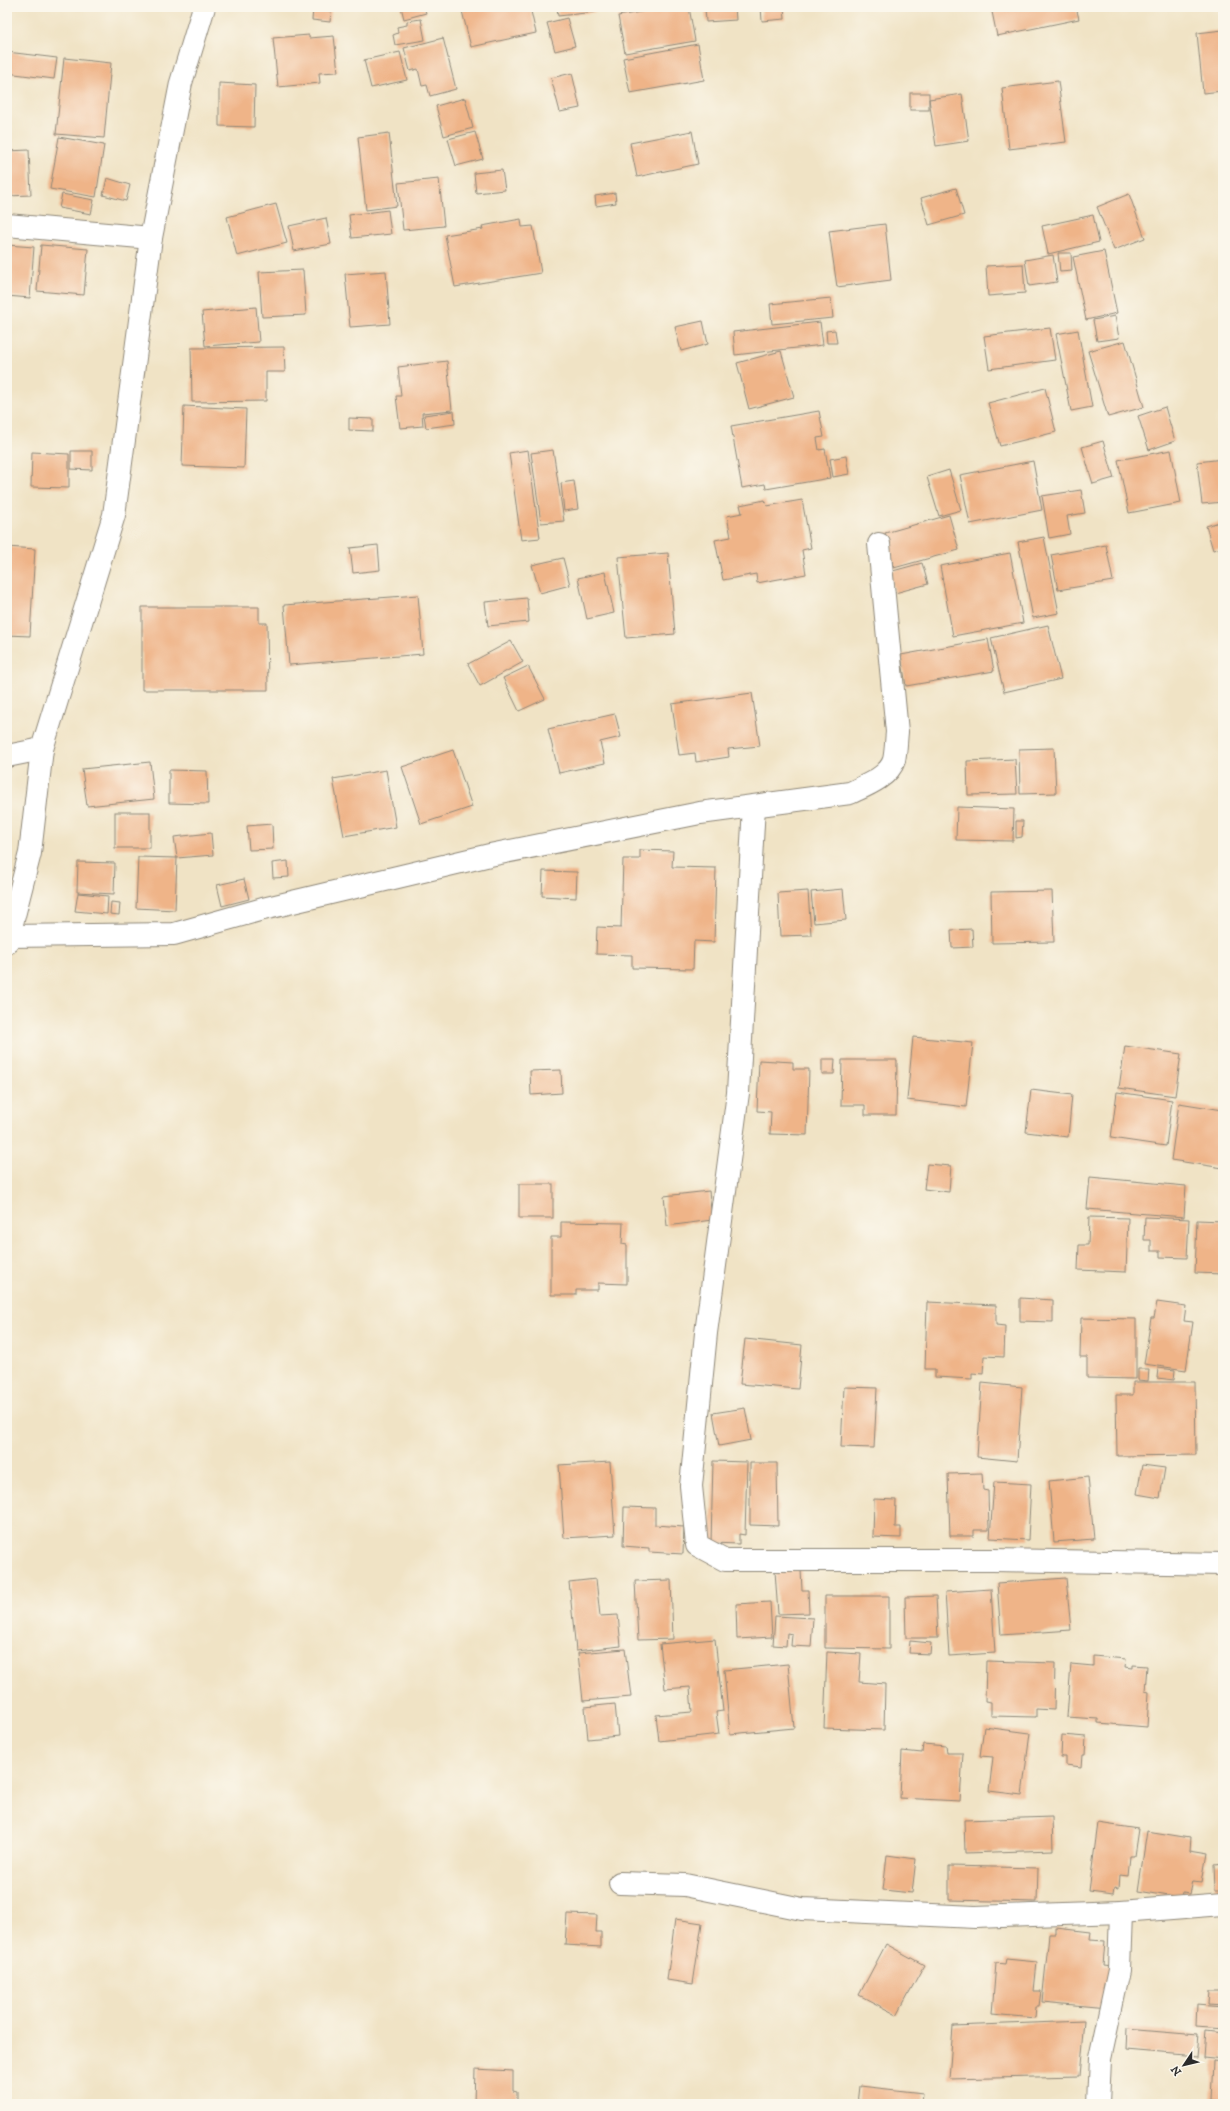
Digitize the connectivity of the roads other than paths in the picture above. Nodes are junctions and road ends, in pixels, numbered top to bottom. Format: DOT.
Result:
graph roads {
  1 [pos="204,7"];
  2 [pos="7,225"];
  3 [pos="151,238"];
  4 [pos="879,544"];
  5 [pos="42,749"];
  6 [pos="7,756"];
  7 [pos="754,806"];
  8 [pos="8,939"];
  9 [pos="1223,1564"];
  10 [pos="620,1883"];
  11 [pos="1223,1904"];
  12 [pos="1121,1912"];
  13 [pos="1098,2104"];
  1 -- 3 [label="street"];
  2 -- 3 [label="street"];
  3 -- 5 [label="street"];
  4 -- 7 [label="street"];
  5 -- 6 [label="street"];
  5 -- 8 [label="street"];
  7 -- 8 [label="street"];
  7 -- 9 [label="street"];
  10 -- 12 [label="street"];
  11 -- 12 [label="street"];
  12 -- 13 [label="street"];
}
